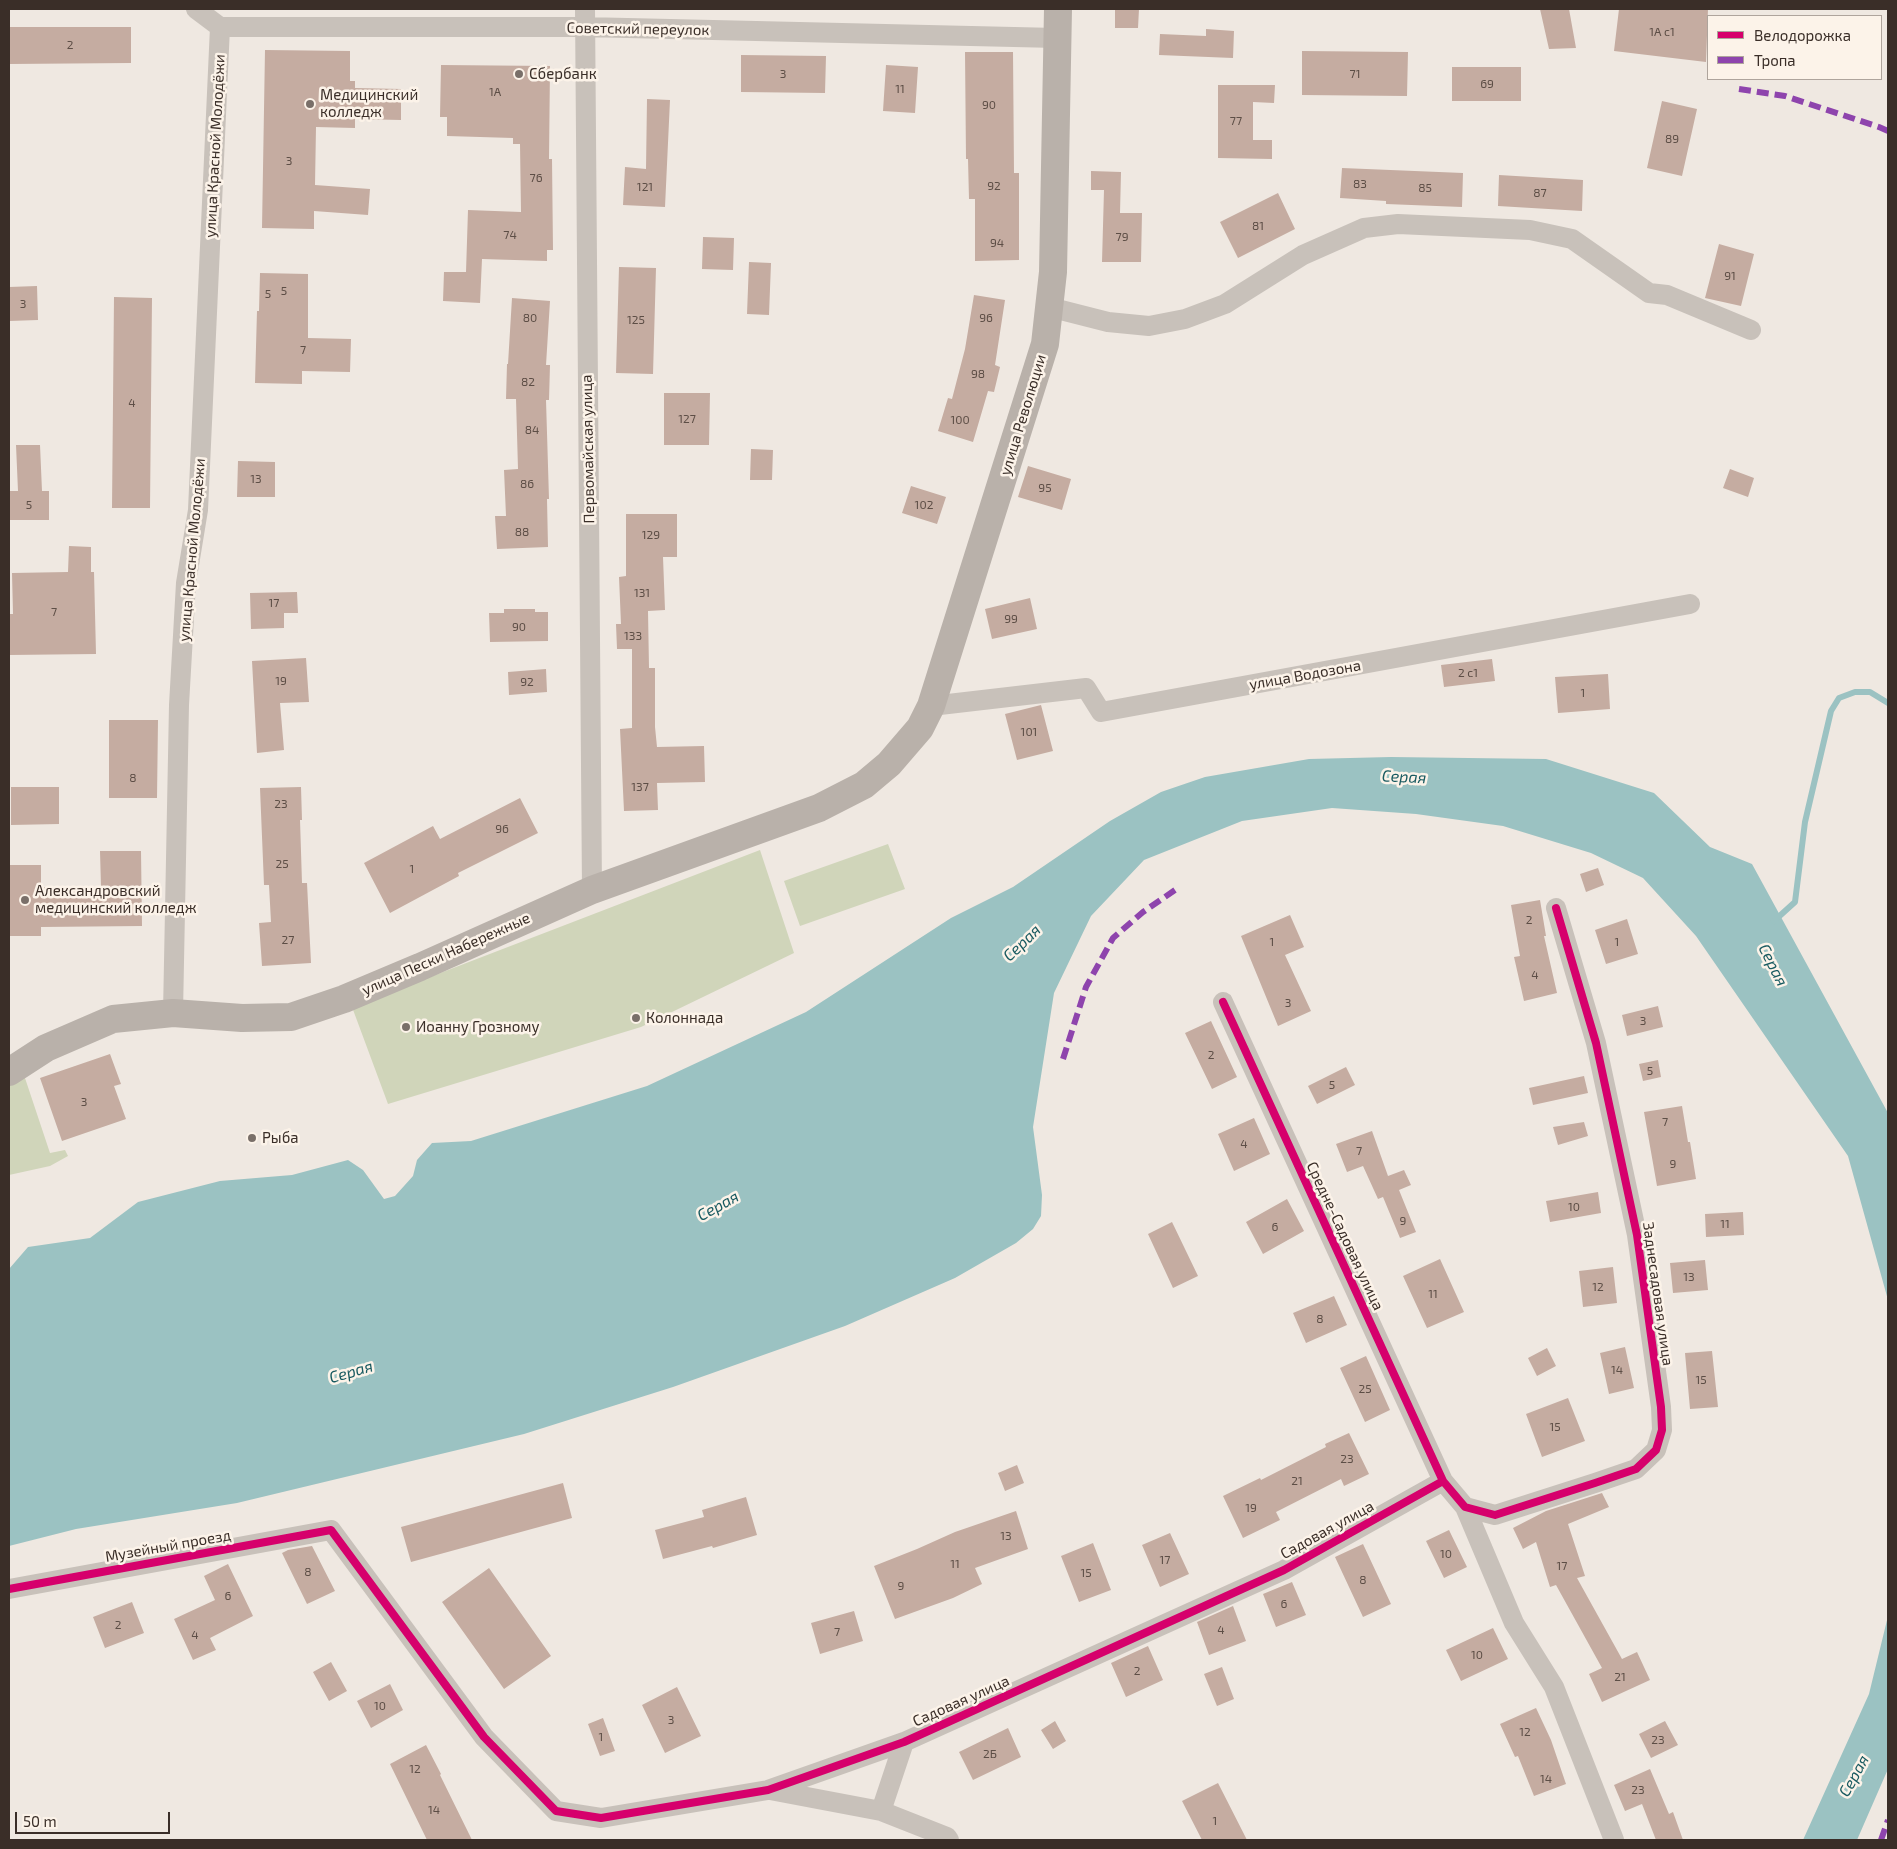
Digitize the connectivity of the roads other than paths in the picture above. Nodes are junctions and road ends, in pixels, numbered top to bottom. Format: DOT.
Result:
graph roads {
  1 [pos="196,9"];
  2 [pos="1058,9"];
  3 [pos="585,18"];
  4 [pos="220,27"];
  5 [pos="1057,38"];
  6 [pos="1049,307"];
  7 [pos="1751,330"];
  8 [pos="1690,604"];
  9 [pos="932,706"];
  10 [pos="864,785"];
  11 [pos="592,890"];
  12 [pos="1556,908"];
  13 [pos="1223,1002"];
  14 [pos="173,1013"];
  15 [pos="12,1067"];
  16 [pos="1443,1480"];
  17 [pos="1465,1507"];
  18 [pos="331,1530"];
  19 [pos="9,1589"];
  20 [pos="904,1742"];
  21 [pos="768,1790"];
  22 [pos="881,1811"];
  23 [pos="949,1840"];
  24 [pos="1614,1840"];
  1 -- 4 [label="street"];
  2 -- 5 [label="main road, улица Революции"];
  3 -- 4 [label="street, Советский переулок"];
  3 -- 5 [label="street, Советский переулок"];
  3 -- 11 [label="street, Первомайская улица"];
  4 -- 14 [label="street, улица Красной Молодёжи"];
  5 -- 6 [label="main road, улица Революции"];
  6 -- 7 [label="street"];
  6 -- 9 [label="main road, улица Революции"];
  8 -- 9 [label="street, улица Водозона"];
  9 -- 10 [label="main road, улица Революции"];
  10 -- 11 [label="main road, улица Пески Набережные"];
  11 -- 14 [label="main road, улица Пески Набережные"];
  12 -- 17 [label="street, Заднесадовая улица"];
  13 -- 16 [label="street, Средне-Садовая улица"];
  14 -- 15 [label="main road, улица Пески Набережные"];
  16 -- 17 [label="street"];
  16 -- 20 [label="street, Садовая улица"];
  17 -- 24 [label="street"];
  18 -- 19 [label="street, Музейный проезд"];
  18 -- 21 [label="street, Садовая улица"];
  20 -- 21 [label="street, Садовая улица"];
  20 -- 22 [label="street"];
  21 -- 22 [label="street"];
  22 -- 23 [label="street"];
}
